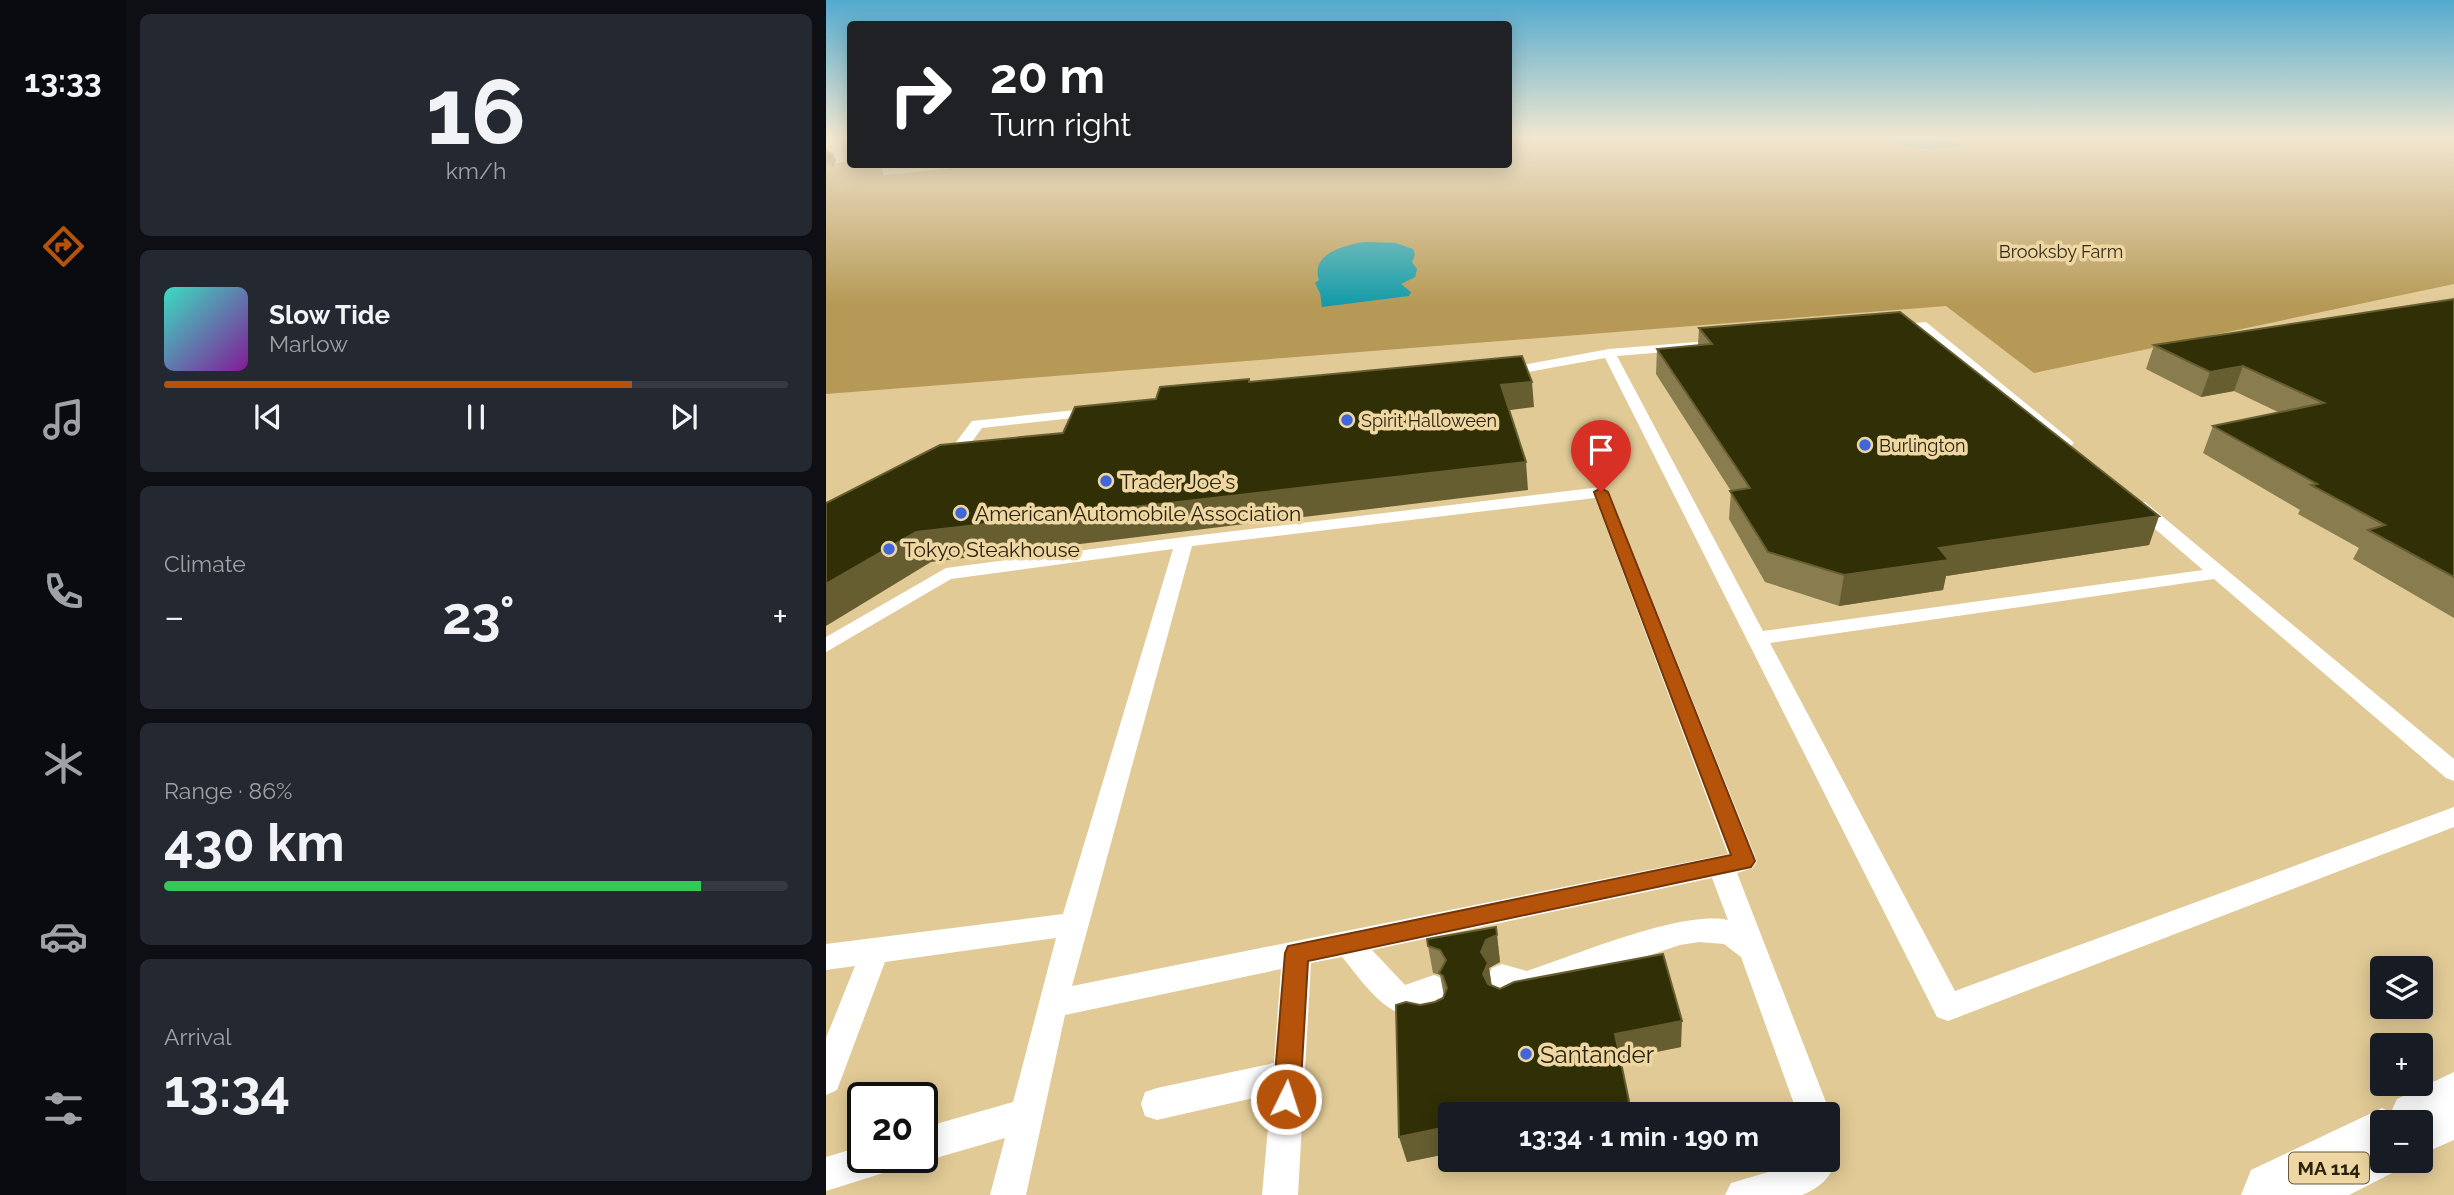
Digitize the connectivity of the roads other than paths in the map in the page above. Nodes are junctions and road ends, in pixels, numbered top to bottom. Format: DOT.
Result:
graph roads {
  1 [pos="1871,331"];
  2 [pos="1733,342"];
  3 [pos="1609,353"];
  4 [pos="1482,375"];
  5 [pos="1114,410"];
  6 [pos="2083,458"];
  7 [pos="937,468"];
  8 [pos="2125,494"];
  9 [pos="1184,542"];
  10 [pos="2219,573"];
  11 [pos="1757,638"];
  12 [pos="826,646"];
  13 [pos="2454,772"];
  14 [pos="2454,817"];
  15 [pos="1721,866"];
  16 [pos="1074,924"];
  17 [pos="1348,943"];
  18 [pos="1752,949"];
  19 [pos="875,950"];
  20 [pos="1297,953"];
  21 [pos="826,957"];
  22 [pos="1512,986"];
  23 [pos="1434,1000"];
  24 [pos="1052,1004"];
  25 [pos="1288,1075"];
  26 [pos="826,1079"];
  27 [pos="1810,1102"];
  28 [pos="1157,1104"];
  29 [pos="2454,1105"];
  30 [pos="1027,1115"];
  31 [pos="2433,1116"];
  32 [pos="938,1141"];
  33 [pos="2370,1148"];
  34 [pos="847,1168"];
  35 [pos="1812,1172"];
  36 [pos="826,1174"];
  37 [pos="1009,1195"];
  38 [pos="1280,1195"];
  39 [pos="1743,1195"];
  40 [pos="2276,1195"];
  1 -- 6 [label="lane"];
  2 -- 3 [label="lane"];
  3 -- 4 [label="lane"];
  3 -- 11 [label="lane"];
  5 -- 7 [label="lane"];
  8 -- 10 [label="lane"];
  9 -- 12 [label="lane"];
  9 -- 15 [label="lane"];
  9 -- 16 [label="lane"];
  10 -- 11 [label="lane"];
  10 -- 13 [label="lane"];
  11 -- 14 [label="lane"];
  15 -- 17 [label="lane"];
  15 -- 18 [label="lane"];
  16 -- 19 [label="lane"];
  16 -- 24 [label="lane"];
  17 -- 20 [label="lane"];
  17 -- 23 [label="lane"];
  18 -- 22 [label="lane"];
  18 -- 27 [label="lane"];
  19 -- 21 [label="lane"];
  19 -- 26 [label="lane"];
  20 -- 24 [label="lane"];
  20 -- 25 [label="lane"];
  24 -- 30 [label="lane"];
  25 -- 28 [label="lane"];
  25 -- 38 [label="lane"];
  29 -- 31 [label="highway"];
  30 -- 32 [label="lane"];
  30 -- 37 [label="lane"];
  33 -- 40 [label="highway, MA 114"];
  34 -- 36 [label="lane"];
  35 -- 39 [label="lane"];
}
